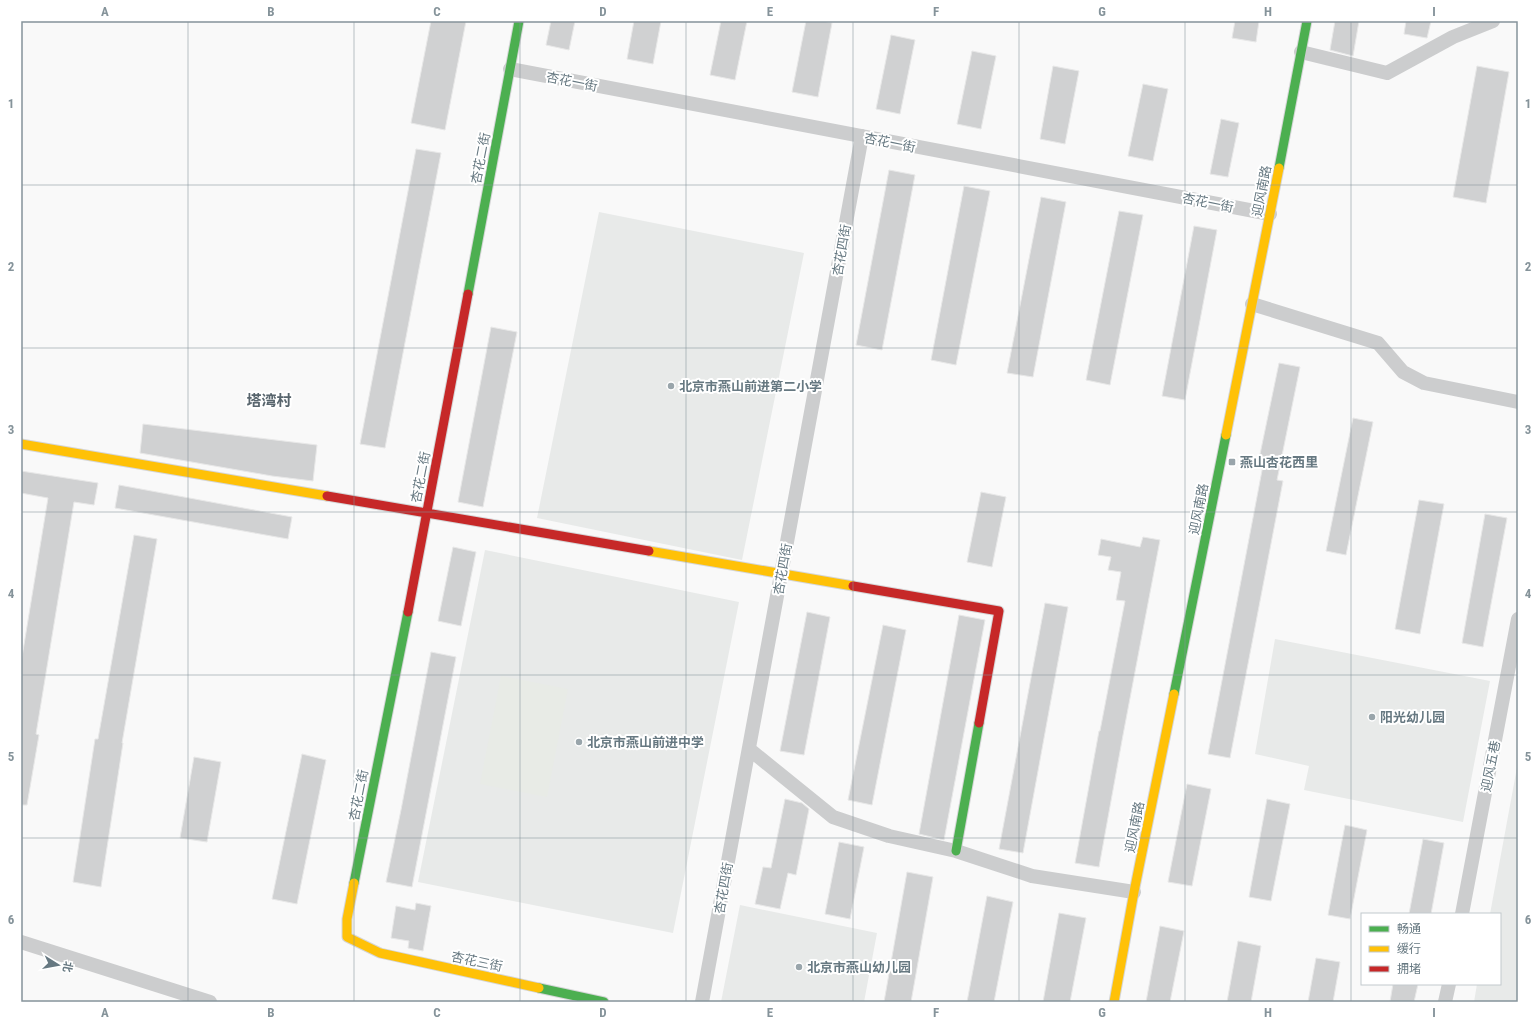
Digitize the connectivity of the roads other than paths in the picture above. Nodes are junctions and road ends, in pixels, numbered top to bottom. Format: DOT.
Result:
graph roads {
  1 [pos="519,21"];
  2 [pos="1307,21"];
  3 [pos="1493,21"];
  4 [pos="1301,52"];
  5 [pos="510,69"];
  6 [pos="862,136"];
  7 [pos="1270,214"];
  8 [pos="1252,304"];
  9 [pos="1518,402"];
  10 [pos="21,444"];
  11 [pos="426,513"];
  12 [pos="781,573"];
  13 [pos="1518,624"];
  14 [pos="748,748"];
  15 [pos="956,850"];
  16 [pos="1134,892"];
  17 [pos="1462,913"];
  18 [pos="347,937"];
  19 [pos="21,942"];
  20 [pos="1449,985"];
  21 [pos="569,998"];
  22 [pos="210,1002"];
  23 [pos="604,1002"];
  24 [pos="702,1002"];
  25 [pos="1114,1002"];
  26 [pos="1445,1002"];
  1 -- 5 [label="street, 杏花二街"];
  2 -- 4 [label="street, 迎风南路"];
  3 -- 4 [label="street"];
  4 -- 7 [label="street, 迎风南路"];
  5 -- 6 [label="street, 杏花一街"];
  5 -- 11 [label="street, 杏花二街"];
  6 -- 7 [label="street, 杏花一街"];
  6 -- 12 [label="street, 杏花四街"];
  7 -- 8 [label="street, 迎风南路"];
  8 -- 9 [label="street"];
  8 -- 16 [label="street, 迎风南路"];
  10 -- 11 [label="street"];
  11 -- 12 [label="street"];
  11 -- 18 [label="street, 杏花二街"];
  12 -- 14 [label="street, 杏花四街"];
  12 -- 15 [label="street"];
  13 -- 17 [label="street, 迎风五巷"];
  14 -- 15 [label="street"];
  14 -- 24 [label="street, 杏花四街"];
  15 -- 16 [label="street"];
  16 -- 25 [label="street, 迎风南路"];
  18 -- 21 [label="street, 杏花三街"];
  19 -- 22 [label="street"];
  20 -- 26 [label="street"];
  21 -- 23 [label="street, 杏花三街"];
}
